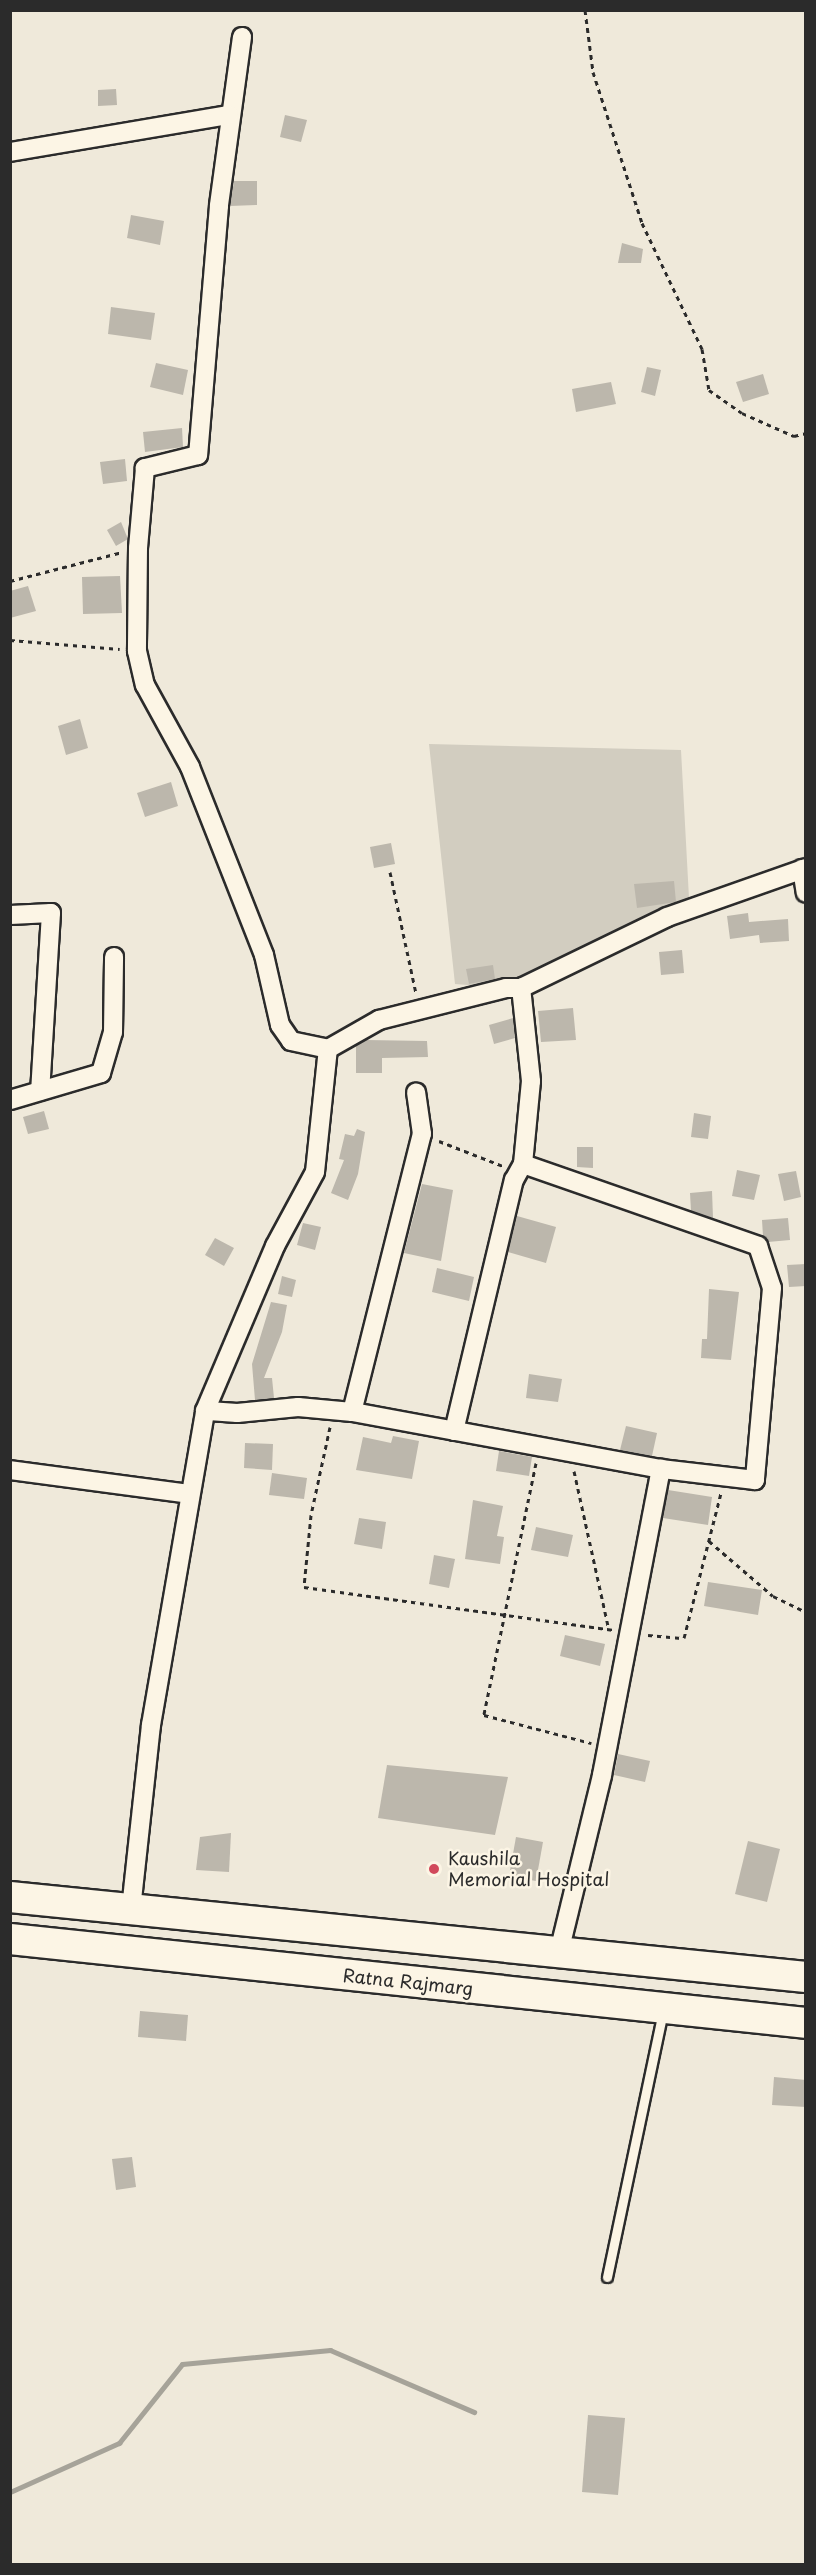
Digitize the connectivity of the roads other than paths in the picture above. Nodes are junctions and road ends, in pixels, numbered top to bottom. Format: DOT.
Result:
graph roads {
  1 [pos="242,37"];
  2 [pos="229,115"];
  3 [pos="10,152"];
  4 [pos="804,868"];
  5 [pos="806,893"];
  6 [pos="10,915"];
  7 [pos="114,957"];
  8 [pos="521,988"];
  9 [pos="328,1049"];
  10 [pos="40,1091"];
  11 [pos="416,1092"];
  12 [pos="10,1100"];
  13 [pos="521,1168"];
  14 [pos="205,1411"];
  15 [pos="343,1411"];
  16 [pos="454,1431"];
  17 [pos="661,1469"];
  18 [pos="10,1470"];
  19 [pos="189,1494"];
  20 [pos="10,1897"];
  21 [pos="131,1909"];
  22 [pos="10,1939"];
  23 [pos="559,1952"];
  24 [pos="806,1977"];
  25 [pos="664,2010"];
  26 [pos="806,2023"];
  27 [pos="607,2277"];
  1 -- 2 [label="street"];
  2 -- 3 [label="street"];
  2 -- 9 [label="street"];
  4 -- 5 [label="street"];
  4 -- 8 [label="street"];
  6 -- 10 [label="street"];
  7 -- 10 [label="street"];
  8 -- 9 [label="street"];
  8 -- 13 [label="street"];
  9 -- 14 [label="street"];
  10 -- 12 [label="street"];
  11 -- 15 [label="street"];
  13 -- 16 [label="street"];
  13 -- 17 [label="street"];
  14 -- 15 [label="street"];
  14 -- 19 [label="street"];
  15 -- 16 [label="street"];
  16 -- 17 [label="street"];
  17 -- 23 [label="street"];
  18 -- 19 [label="street"];
  19 -- 21 [label="street"];
  20 -- 21 [label="highway"];
  21 -- 23 [label="highway"];
  22 -- 25 [label="highway, Ratna Rajmarg"];
  23 -- 24 [label="highway"];
  25 -- 26 [label="highway, Ratna Rajmarg"];
  25 -- 27 [label="lane"];
}
